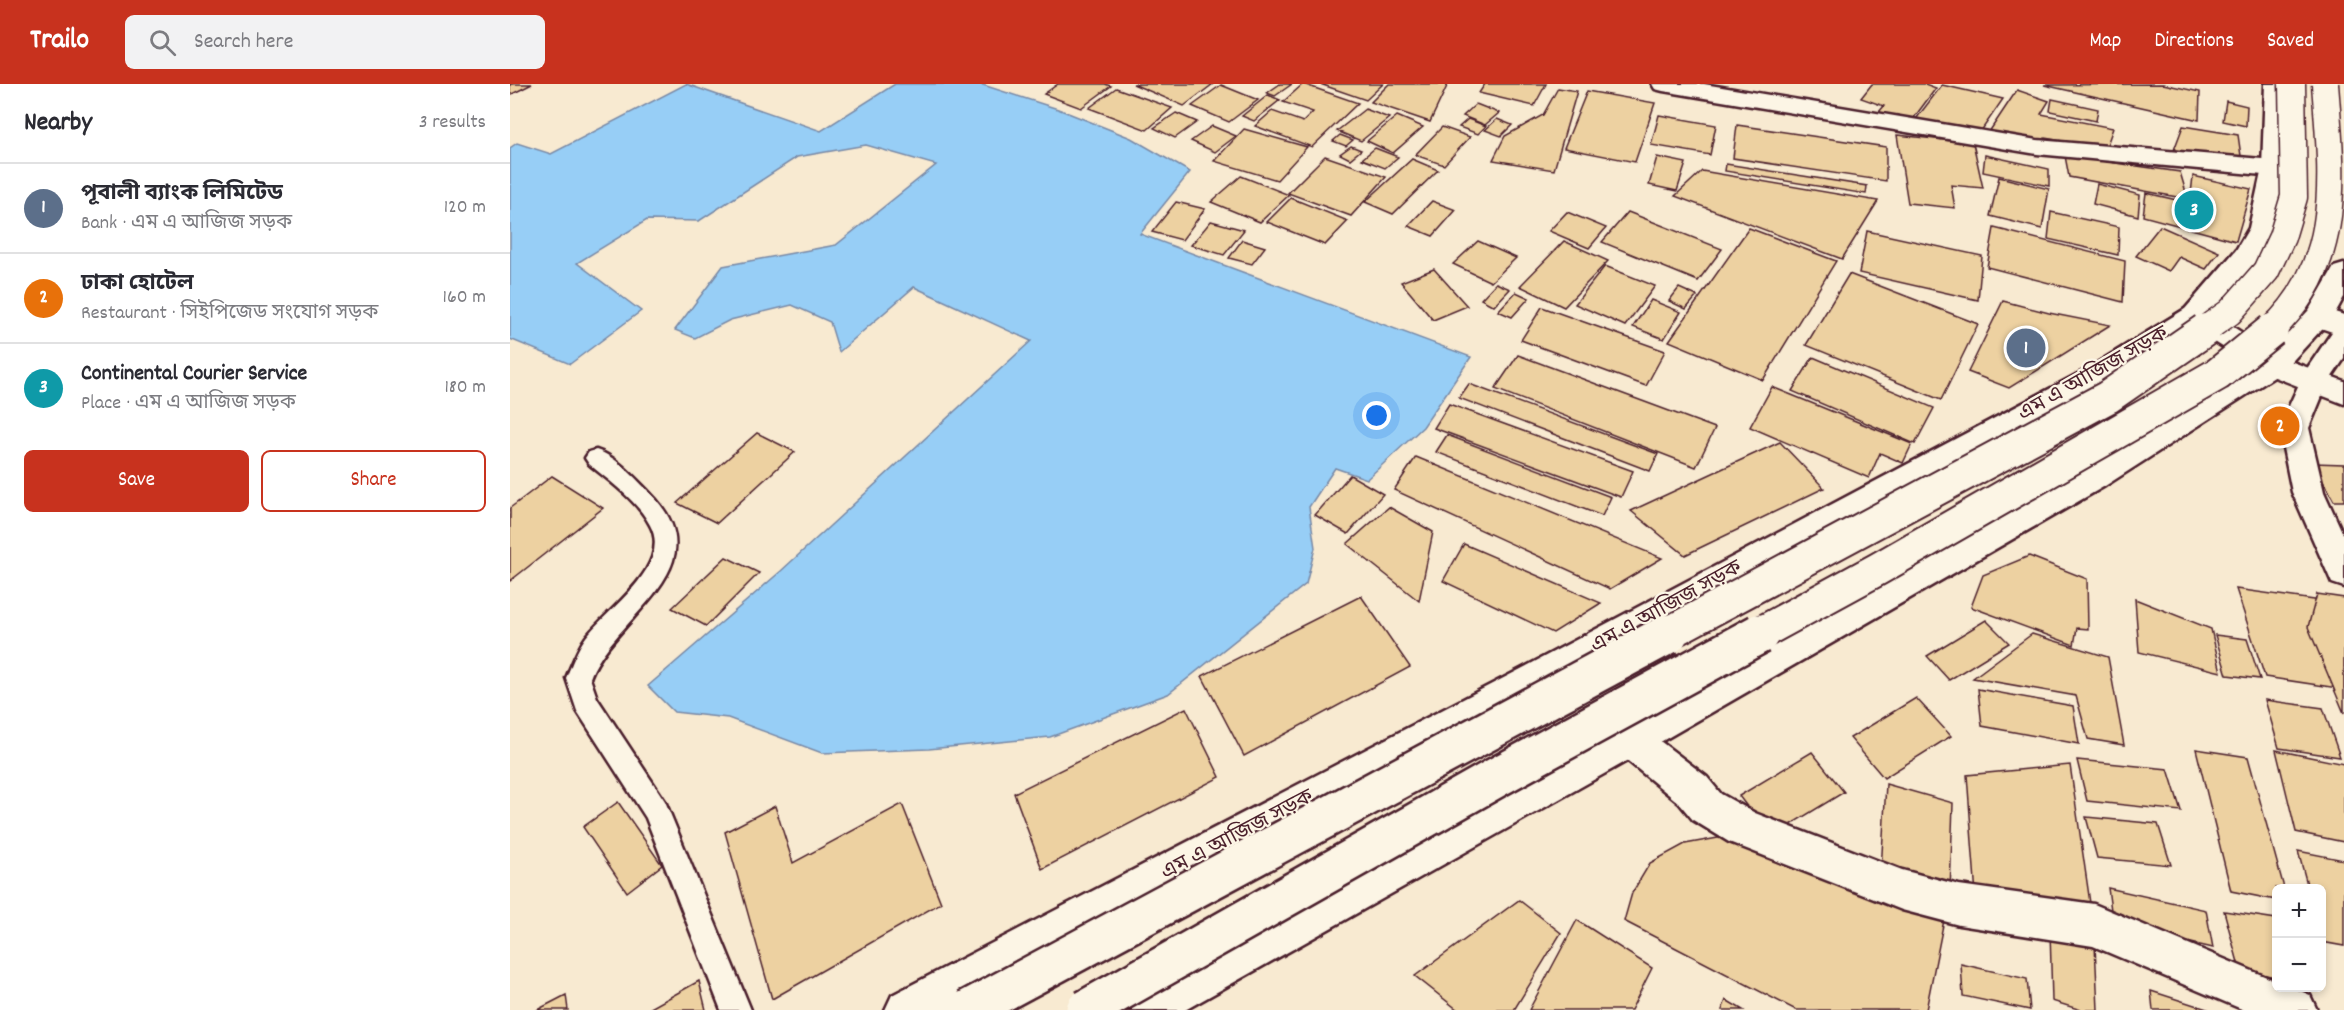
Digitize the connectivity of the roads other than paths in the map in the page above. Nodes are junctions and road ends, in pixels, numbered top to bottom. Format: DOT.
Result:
graph roads {
  1 [pos="1663,84"];
  2 [pos="2276,84"];
  3 [pos="2292,84"];
  4 [pos="2325,84"];
  5 [pos="2274,168"];
  6 [pos="2344,273"];
  7 [pos="2195,316"];
  8 [pos="2336,326"];
  9 [pos="2272,364"];
  10 [pos="2314,381"];
  11 [pos="2344,393"];
  12 [pos="596,458"];
  13 [pos="2344,573"];
  14 [pos="1630,740"];
  15 [pos="735,1010"];
  16 [pos="907,1010"];
  17 [pos="968,1010"];
  18 [pos="1086,1010"];
  19 [pos="1143,1010"];
  20 [pos="2295,1010"];
  1 -- 5 [label="main road"];
  2 -- 5 [label="main road, এম এ আজিজ সড়ক"];
  3 -- 17 [label="main road, bridge"];
  4 -- 18 [label="main road, bridge"];
  5 -- 7 [label="main road, এম এ আজিজ সড়ক"];
  6 -- 8 [label="main road"];
  7 -- 9 [label="main road"];
  7 -- 16 [label="main road, এম এ আজিজ সড়ক"];
  8 -- 9 [label="main road"];
  8 -- 10 [label="main road"];
  9 -- 10 [label="main road"];
  9 -- 14 [label="main road"];
  10 -- 11 [label="main road"];
  10 -- 13 [label="main road"];
  12 -- 15 [label="lane"];
  14 -- 19 [label="main road"];
  14 -- 20 [label="main road"];
}
